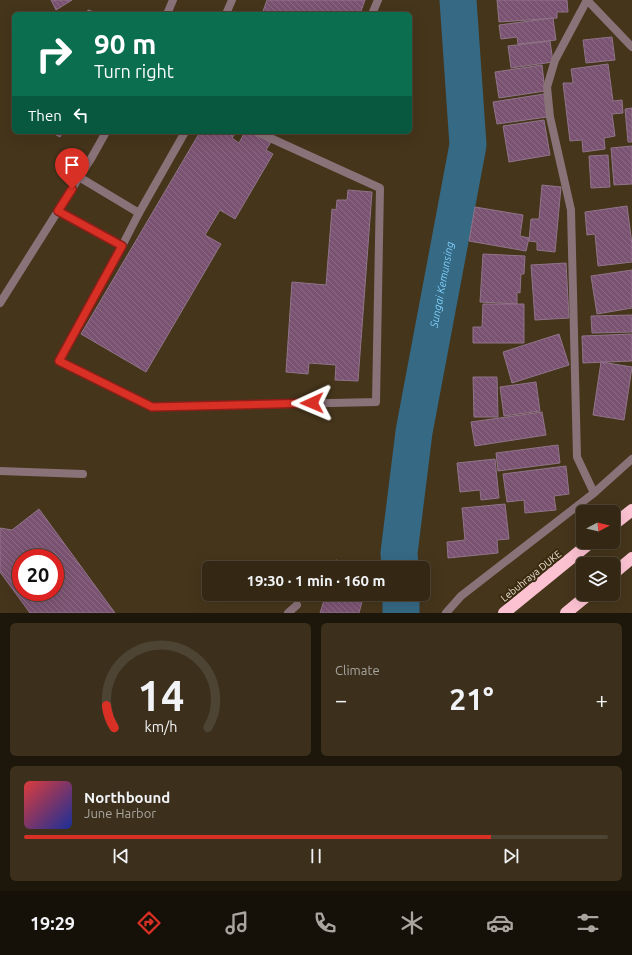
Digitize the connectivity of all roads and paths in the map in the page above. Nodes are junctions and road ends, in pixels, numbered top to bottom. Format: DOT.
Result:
graph roads {
  1 [pos="173,0"];
  2 [pos="232,0"];
  3 [pos="378,0"];
  4 [pos="587,0"];
  5 [pos="168,12"];
  6 [pos="227,12"];
  7 [pos="373,12"];
  8 [pos="632,47"];
  9 [pos="105,134"];
  10 [pos="184,134"];
  11 [pos="261,134"];
  12 [pos="79,177"];
  13 [pos="58,211"];
  14 [pos="139,213"];
  15 [pos="122,246"];
  16 [pos="0,303"];
  17 [pos="632,459"];
  18 [pos="0,471"];
  19 [pos="83,474"];
  20 [pos="594,493"];
  21 [pos="632,510"];
  22 [pos="620,519"];
  23 [pos="583,549"];
  24 [pos="632,558"];
  25 [pos="620,568"];
  26 [pos="581,601"];
  27 [pos="297,605"];
  28 [pos="288,613"];
  29 [pos="446,613"];
  30 [pos="504,613"];
  31 [pos="566,613"];
  1 -- 5 [label="street"];
  2 -- 6 [label="street"];
  3 -- 7 [label="street"];
  4 -- 8 [label="street"];
  4 -- 20 [label="street"];
  9 -- 12 [label="street"];
  10 -- 14 [label="street"];
  11 -- 15 [label="street"];
  12 -- 13 [label="street"];
  12 -- 14 [label="street"];
  13 -- 15 [label="street"];
  13 -- 16 [label="street"];
  14 -- 15 [label="street"];
  17 -- 20 [label="street"];
  18 -- 19 [label="street"];
  20 -- 29 [label="street"];
  21 -- 22 [label="highway"];
  23 -- 30 [label="highway, Lebuhraya DUKE"];
  24 -- 25 [label="highway"];
  26 -- 31 [label="highway"];
  27 -- 28 [label="street"];
}
